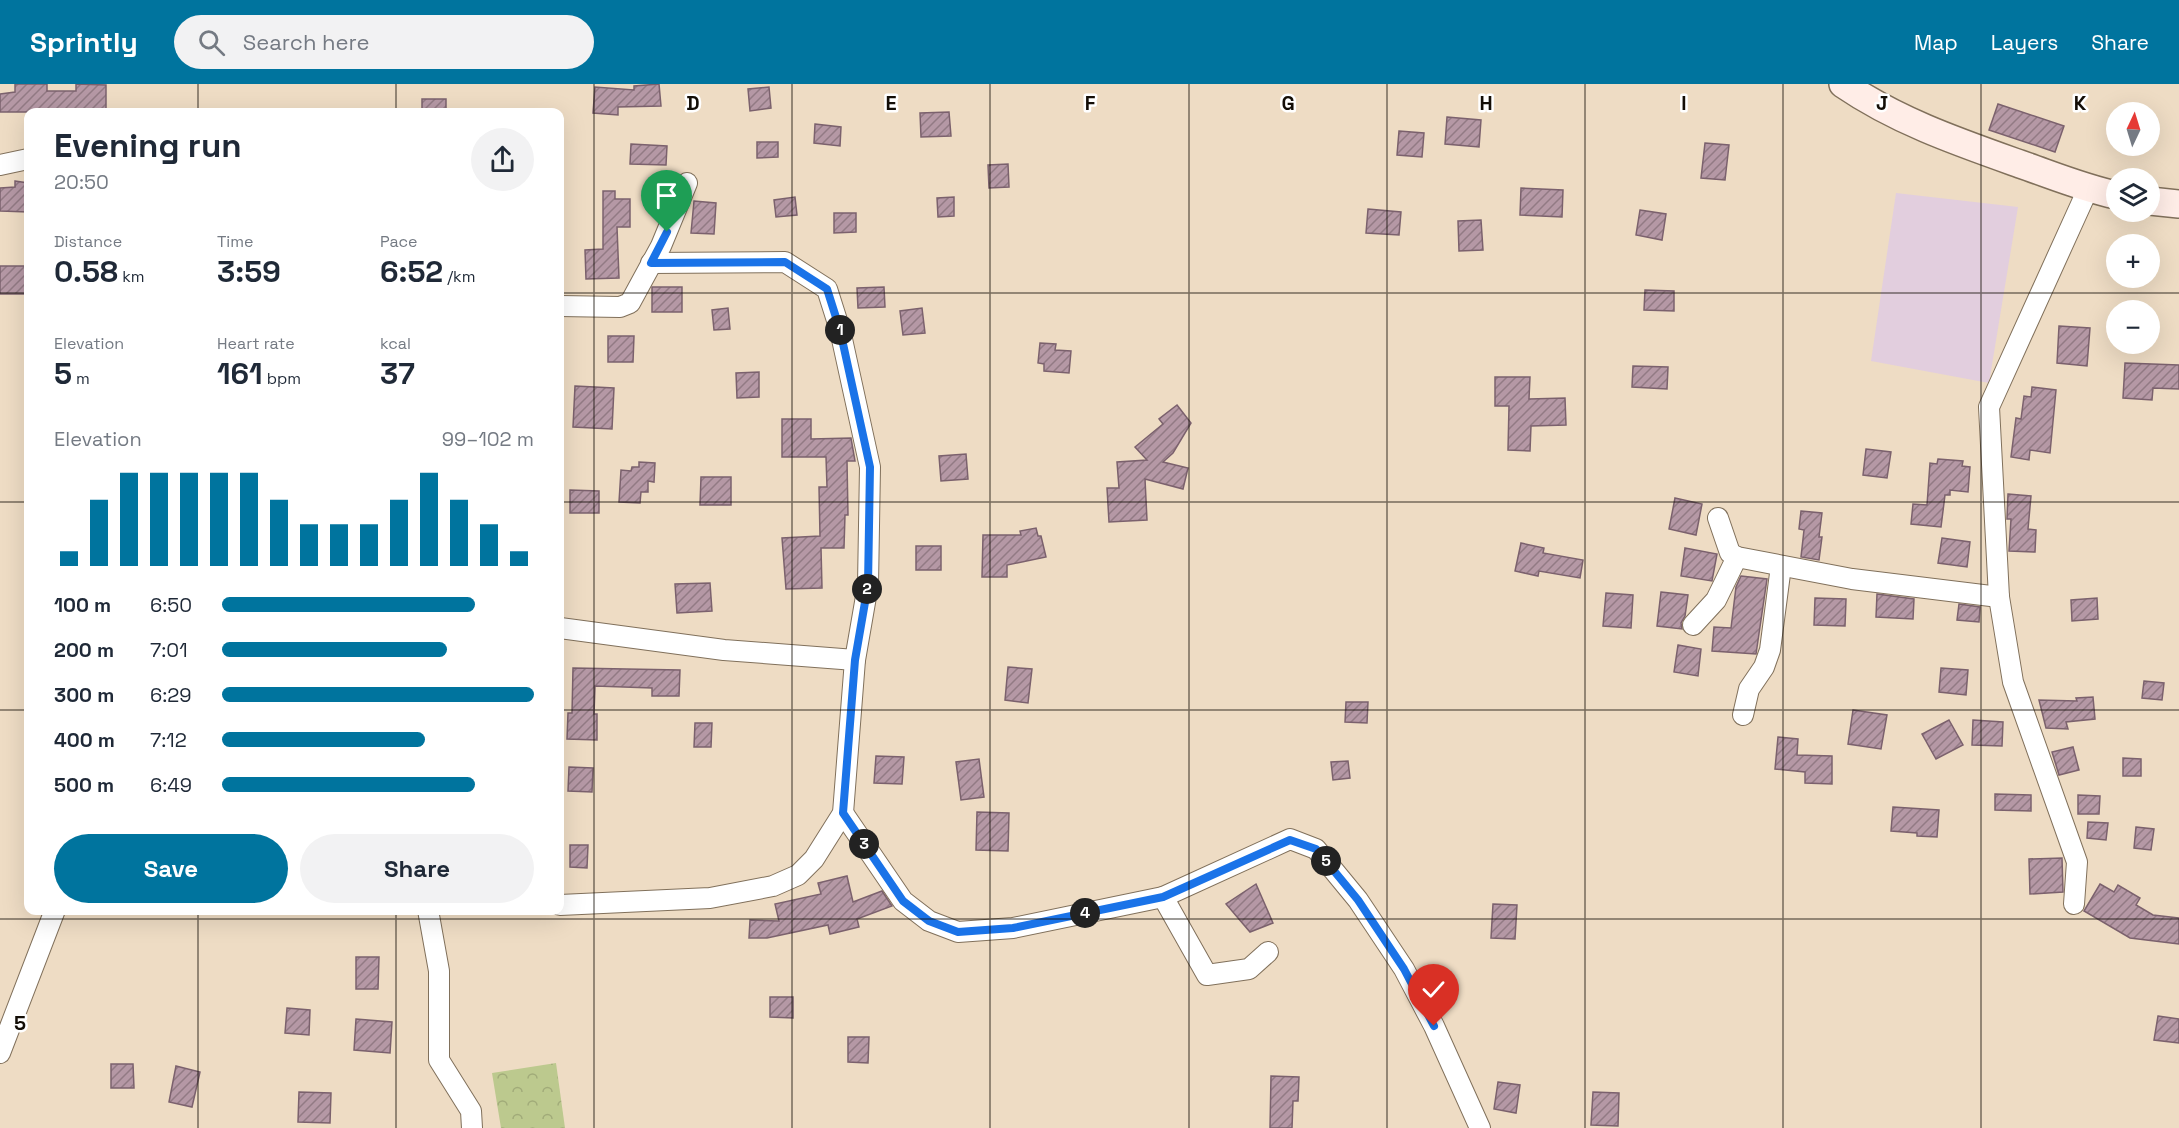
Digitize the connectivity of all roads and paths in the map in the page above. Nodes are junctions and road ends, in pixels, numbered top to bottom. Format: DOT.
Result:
graph roads {
  1 [pos="1843,84"];
  2 [pos="24,160"];
  3 [pos="0,165"];
  4 [pos="687,183"];
  5 [pos="2088,189"];
  6 [pos="2106,193"];
  7 [pos="2160,202"];
  8 [pos="2179,204"];
  9 [pos="651,263"];
  10 [pos="564,309"];
  11 [pos="1718,518"];
  12 [pos="1737,557"];
  13 [pos="1781,566"];
  14 [pos="1998,597"];
  15 [pos="1693,625"];
  16 [pos="564,629"];
  17 [pos="855,660"];
  18 [pos="1743,715"];
  19 [pos="843,813"];
  20 [pos="1163,897"];
  21 [pos="2074,904"];
  22 [pos="564,905"];
  23 [pos="53,915"];
  24 [pos="429,915"];
  25 [pos="1268,952"];
  26 [pos="0,1053"];
  27 [pos="472,1128"];
  28 [pos="1480,1128"];
  1 -- 5 [label="main road"];
  2 -- 3 [label="street"];
  4 -- 9 [label="street"];
  5 -- 6 [label="main road"];
  5 -- 14 [label="street"];
  7 -- 8 [label="main road"];
  9 -- 10 [label="street"];
  9 -- 17 [label="street"];
  11 -- 12 [label="street"];
  12 -- 13 [label="street"];
  12 -- 15 [label="street"];
  13 -- 14 [label="street"];
  13 -- 18 [label="street"];
  14 -- 21 [label="street"];
  16 -- 17 [label="street"];
  17 -- 19 [label="street"];
  19 -- 20 [label="street"];
  19 -- 22 [label="street"];
  20 -- 25 [label="street"];
  20 -- 28 [label="street"];
  23 -- 26 [label="street"];
  24 -- 27 [label="street"];
}
